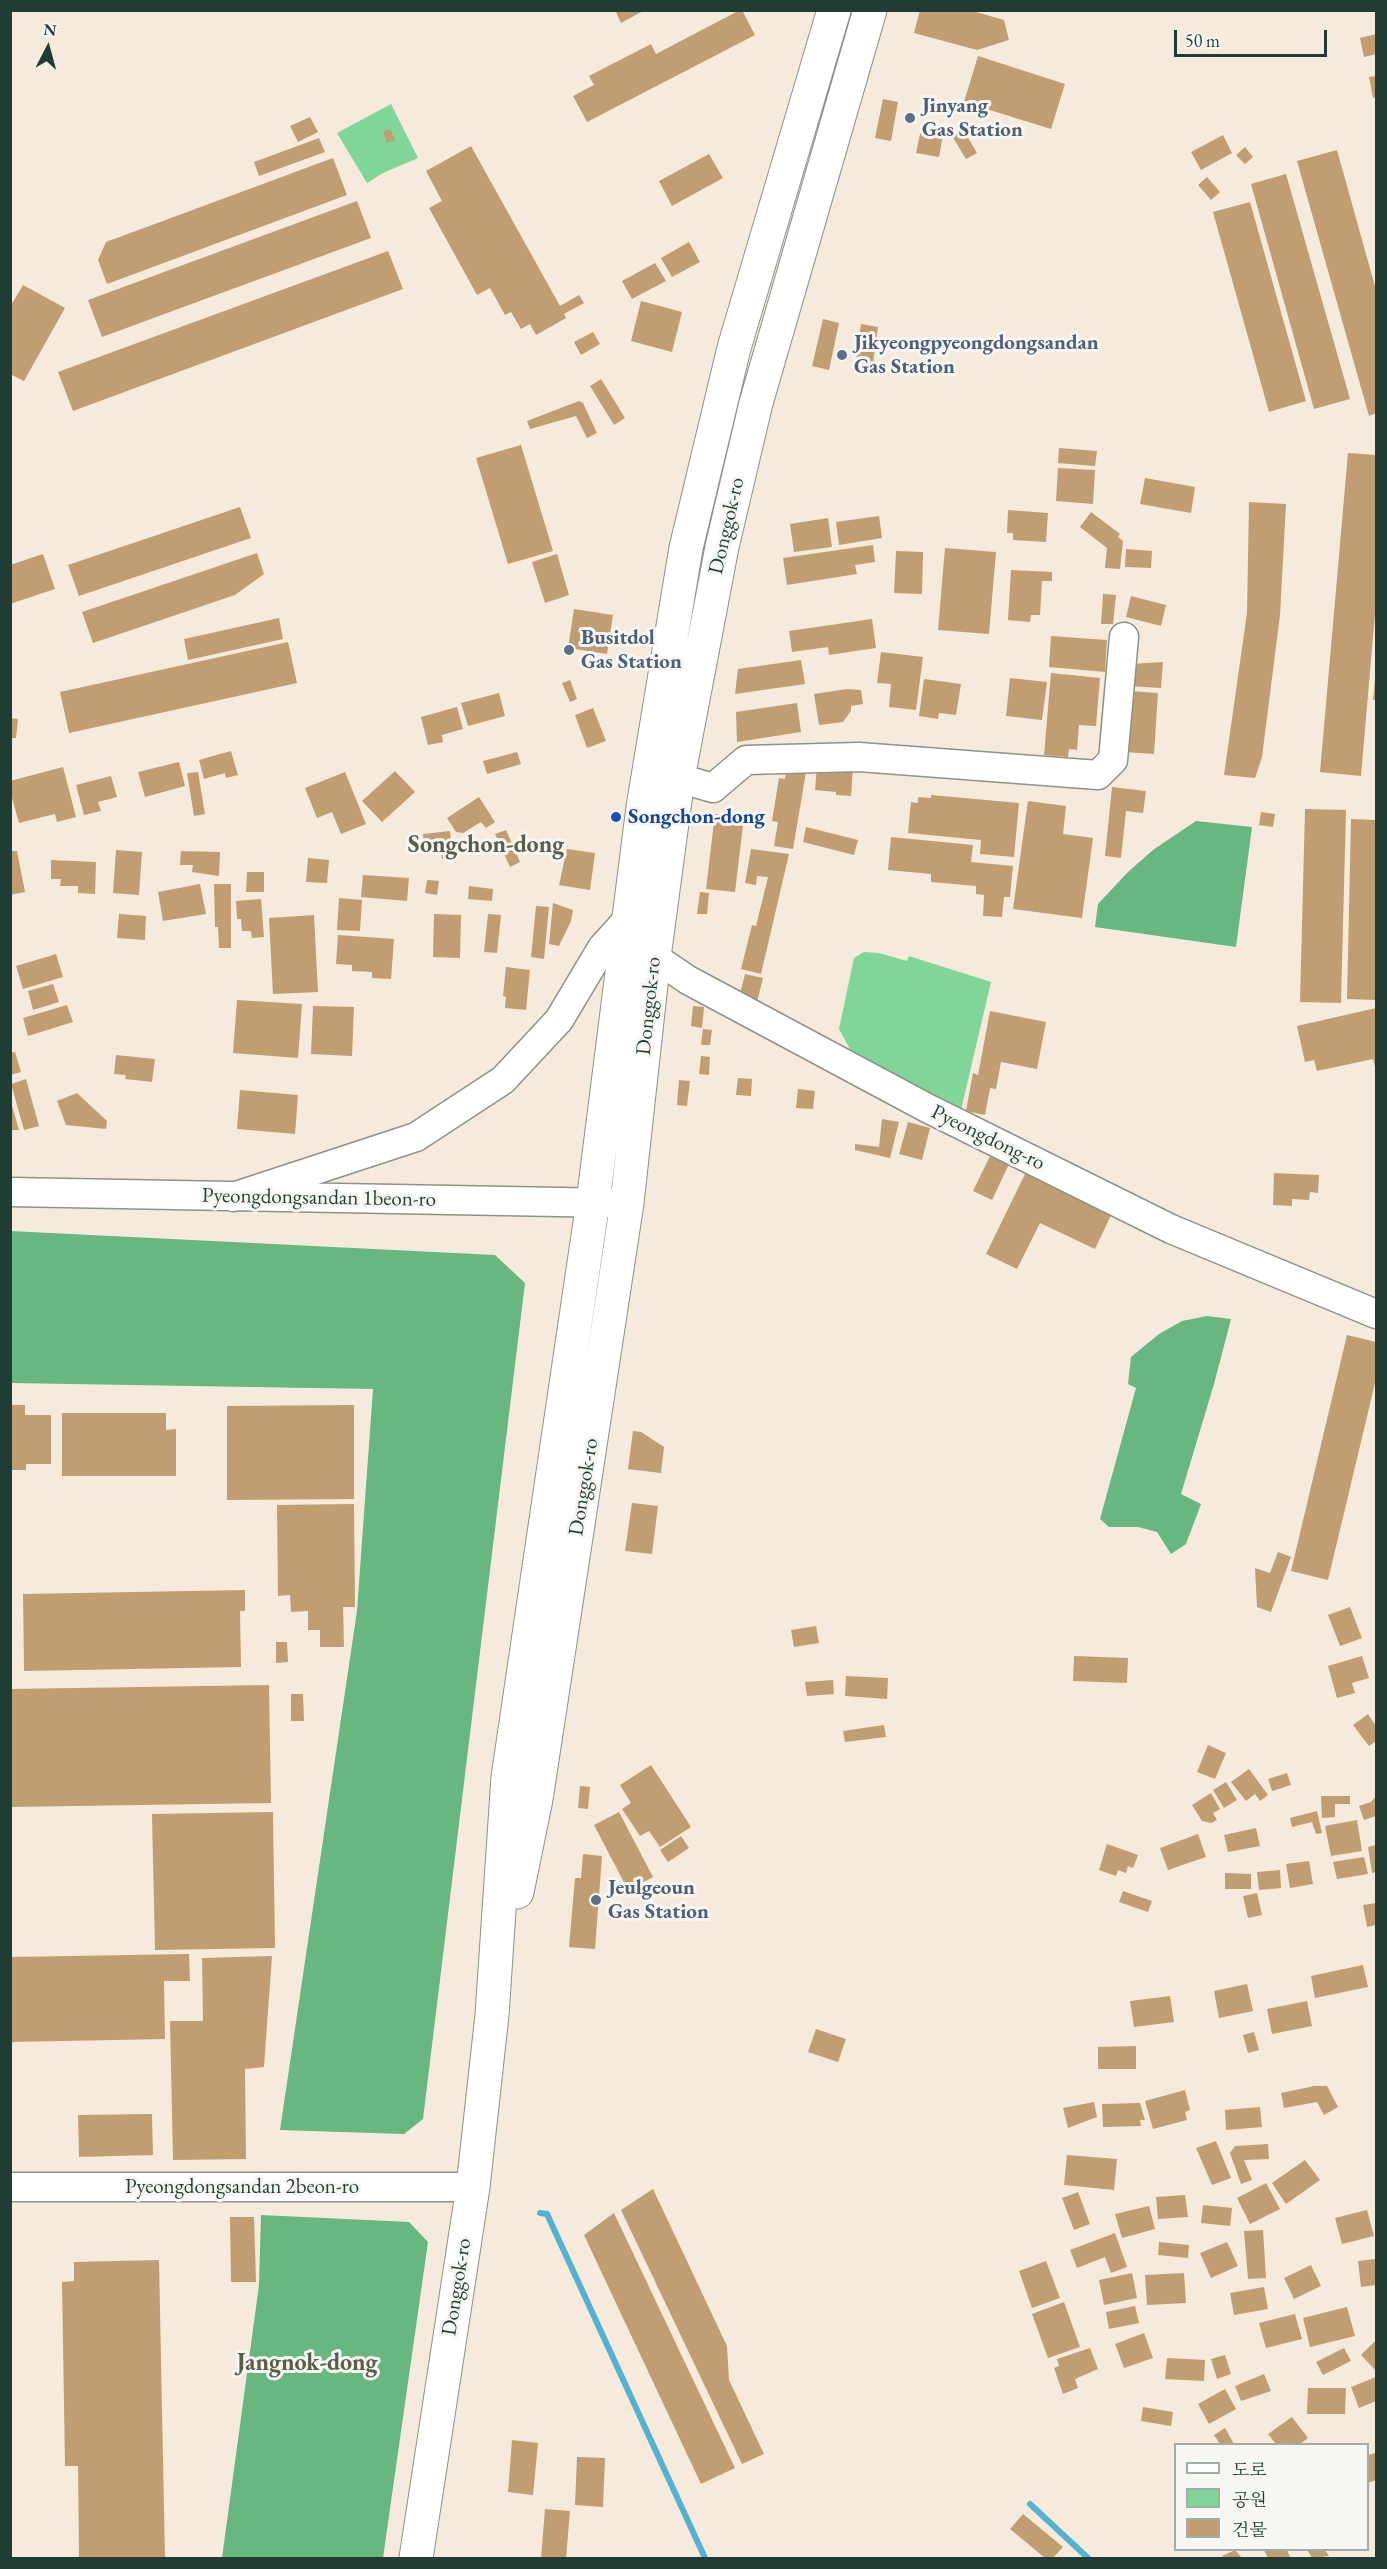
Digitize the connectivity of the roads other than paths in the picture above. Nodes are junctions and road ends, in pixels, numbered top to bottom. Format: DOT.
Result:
graph roads {
  1 [pos="834,10"];
  2 [pos="870,10"];
  3 [pos="1124,637"];
  4 [pos="678,778"];
  5 [pos="630,917"];
  6 [pos="654,957"];
  7 [pos="10,1192"];
  8 [pos="233,1197"];
  9 [pos="593,1202"];
  10 [pos="627,1203"];
  11 [pos="1377,1314"];
  12 [pos="492,2014"];
  13 [pos="10,2187"];
  14 [pos="472,2187"];
  15 [pos="416,2559"];
  1 -- 5 [label="main road, Donggok-ro"];
  2 -- 4 [label="main road, Donggok-ro"];
  3 -- 4 [label="street"];
  4 -- 6 [label="main road, Donggok-ro"];
  5 -- 6 [label="street, Pyeongdong-ro"];
  5 -- 8 [label="street"];
  5 -- 9 [label="main road, Donggok-ro"];
  6 -- 10 [label="main road, Donggok-ro"];
  6 -- 11 [label="street, Pyeongdong-ro"];
  7 -- 8 [label="street, Pyeongdongsandan 1beon-ro"];
  8 -- 9 [label="street, Pyeongdongsandan 1beon-ro"];
  9 -- 10 [label="street, Pyeongdongsandan 1beon-ro"];
  9 -- 12 [label="main road, Donggok-ro"];
  10 -- 12 [label="main road, Donggok-ro"];
  12 -- 14 [label="main road, Donggok-ro"];
  13 -- 14 [label="street, Pyeongdongsandan 2beon-ro"];
  14 -- 15 [label="main road, Donggok-ro"];
}
